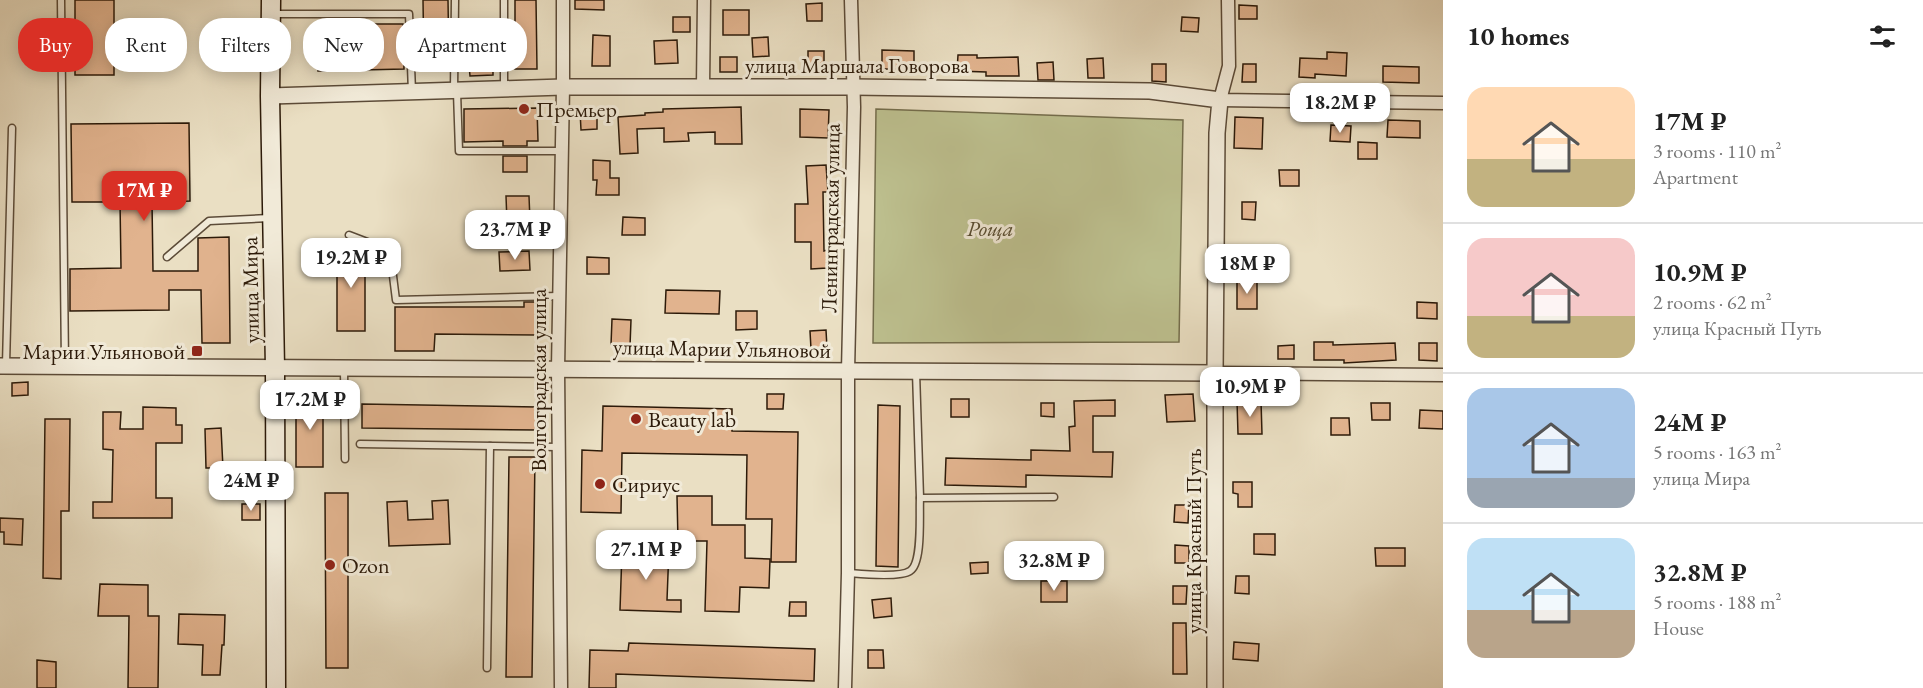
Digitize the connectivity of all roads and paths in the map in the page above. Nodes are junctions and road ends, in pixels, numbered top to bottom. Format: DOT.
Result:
graph roads {
  1 [pos="61,0"];
  2 [pos="454,0"];
  3 [pos="504,0"];
  4 [pos="562,0"];
  5 [pos="704,0"];
  6 [pos="851,0"];
  7 [pos="1228,0"];
  8 [pos="271,7"];
  9 [pos="563,87"];
  10 [pos="703,87"];
  11 [pos="853,87"];
  12 [pos="504,88"];
  13 [pos="456,91"];
  14 [pos="412,92"];
  15 [pos="270,96"];
  16 [pos="1220,100"];
  17 [pos="1443,103"];
  18 [pos="12,128"];
  19 [pos="562,151"];
  20 [pos="272,218"];
  21 [pos="349,235"];
  22 [pos="167,256"];
  23 [pos="559,296"];
  24 [pos="3,366"];
  25 [pos="65,367"];
  26 [pos="275,368"];
  27 [pos="344,368"];
  28 [pos="558,369"];
  29 [pos="848,371"];
  30 [pos="916,371"];
  31 [pos="1215,373"];
  32 [pos="1443,375"];
  33 [pos="360,444"];
  34 [pos="490,446"];
  35 [pos="559,447"];
  36 [pos="345,459"];
  37 [pos="1053,497"];
  38 [pos="920,498"];
  39 [pos="848,573"];
  40 [pos="487,669"];
  41 [pos="276,688"];
  42 [pos="561,688"];
  43 [pos="845,688"];
  44 [pos="1215,688"];
  1 -- 25 [label="lane"];
  2 -- 13 [label="lane"];
  3 -- 12 [label="lane"];
  4 -- 9 [label="street, Волгоградская улица"];
  5 -- 10 [label="street"];
  6 -- 11 [label="street, Ленинградская улица"];
  7 -- 16 [label="street, улица Красный Путь"];
  8 -- 14 [label="lane"];
  8 -- 15 [label="main road, улица Мира"];
  9 -- 10 [label="street, улица Маршала Говорова"];
  9 -- 12 [label="street, улица Маршала Говорова"];
  9 -- 19 [label="street, Волгоградская улица"];
  10 -- 11 [label="street, улица Маршала Говорова"];
  11 -- 16 [label="street, улица Маршала Говорова"];
  11 -- 29 [label="street, Ленинградская улица"];
  12 -- 13 [label="street, улица Маршала Говорова"];
  13 -- 14 [label="street, улица Маршала Говорова"];
  13 -- 19 [label="lane"];
  14 -- 15 [label="street, улица Маршала Говорова"];
  15 -- 20 [label="main road, улица Мира"];
  16 -- 17 [label="street, улица Маршала Говорова"];
  16 -- 31 [label="street, улица Красный Путь"];
  18 -- 24 [label="lane"];
  19 -- 23 [label="street, Волгоградская улица"];
  20 -- 22 [label="lane"];
  20 -- 26 [label="main road, улица Мира"];
  21 -- 23 [label="lane"];
  23 -- 28 [label="street, Волгоградская улица"];
  24 -- 25 [label="street, улица Марии Ульяновой"];
  25 -- 26 [label="street, улица Марии Ульяновой"];
  26 -- 27 [label="street, улица Марии Ульяновой"];
  26 -- 41 [label="main road, улица Мира"];
  27 -- 28 [label="street, улица Марии Ульяновой"];
  27 -- 36 [label="lane"];
  28 -- 29 [label="street, улица Марии Ульяновой"];
  28 -- 35 [label="street, Волгоградская улица"];
  29 -- 30 [label="street, улица Марии Ульяновой"];
  29 -- 39 [label="street, Ленинградская улица"];
  30 -- 31 [label="street, улица Марии Ульяновой"];
  30 -- 38 [label="lane"];
  31 -- 32 [label="street, улица Марии Ульяновой"];
  31 -- 44 [label="street, улица Красный Путь"];
  33 -- 34 [label="lane"];
  34 -- 35 [label="lane"];
  34 -- 40 [label="lane"];
  35 -- 42 [label="street, Волгоградская улица"];
  37 -- 38 [label="lane"];
  38 -- 39 [label="lane"];
  39 -- 43 [label="street, Ленинградская улица"];
}
